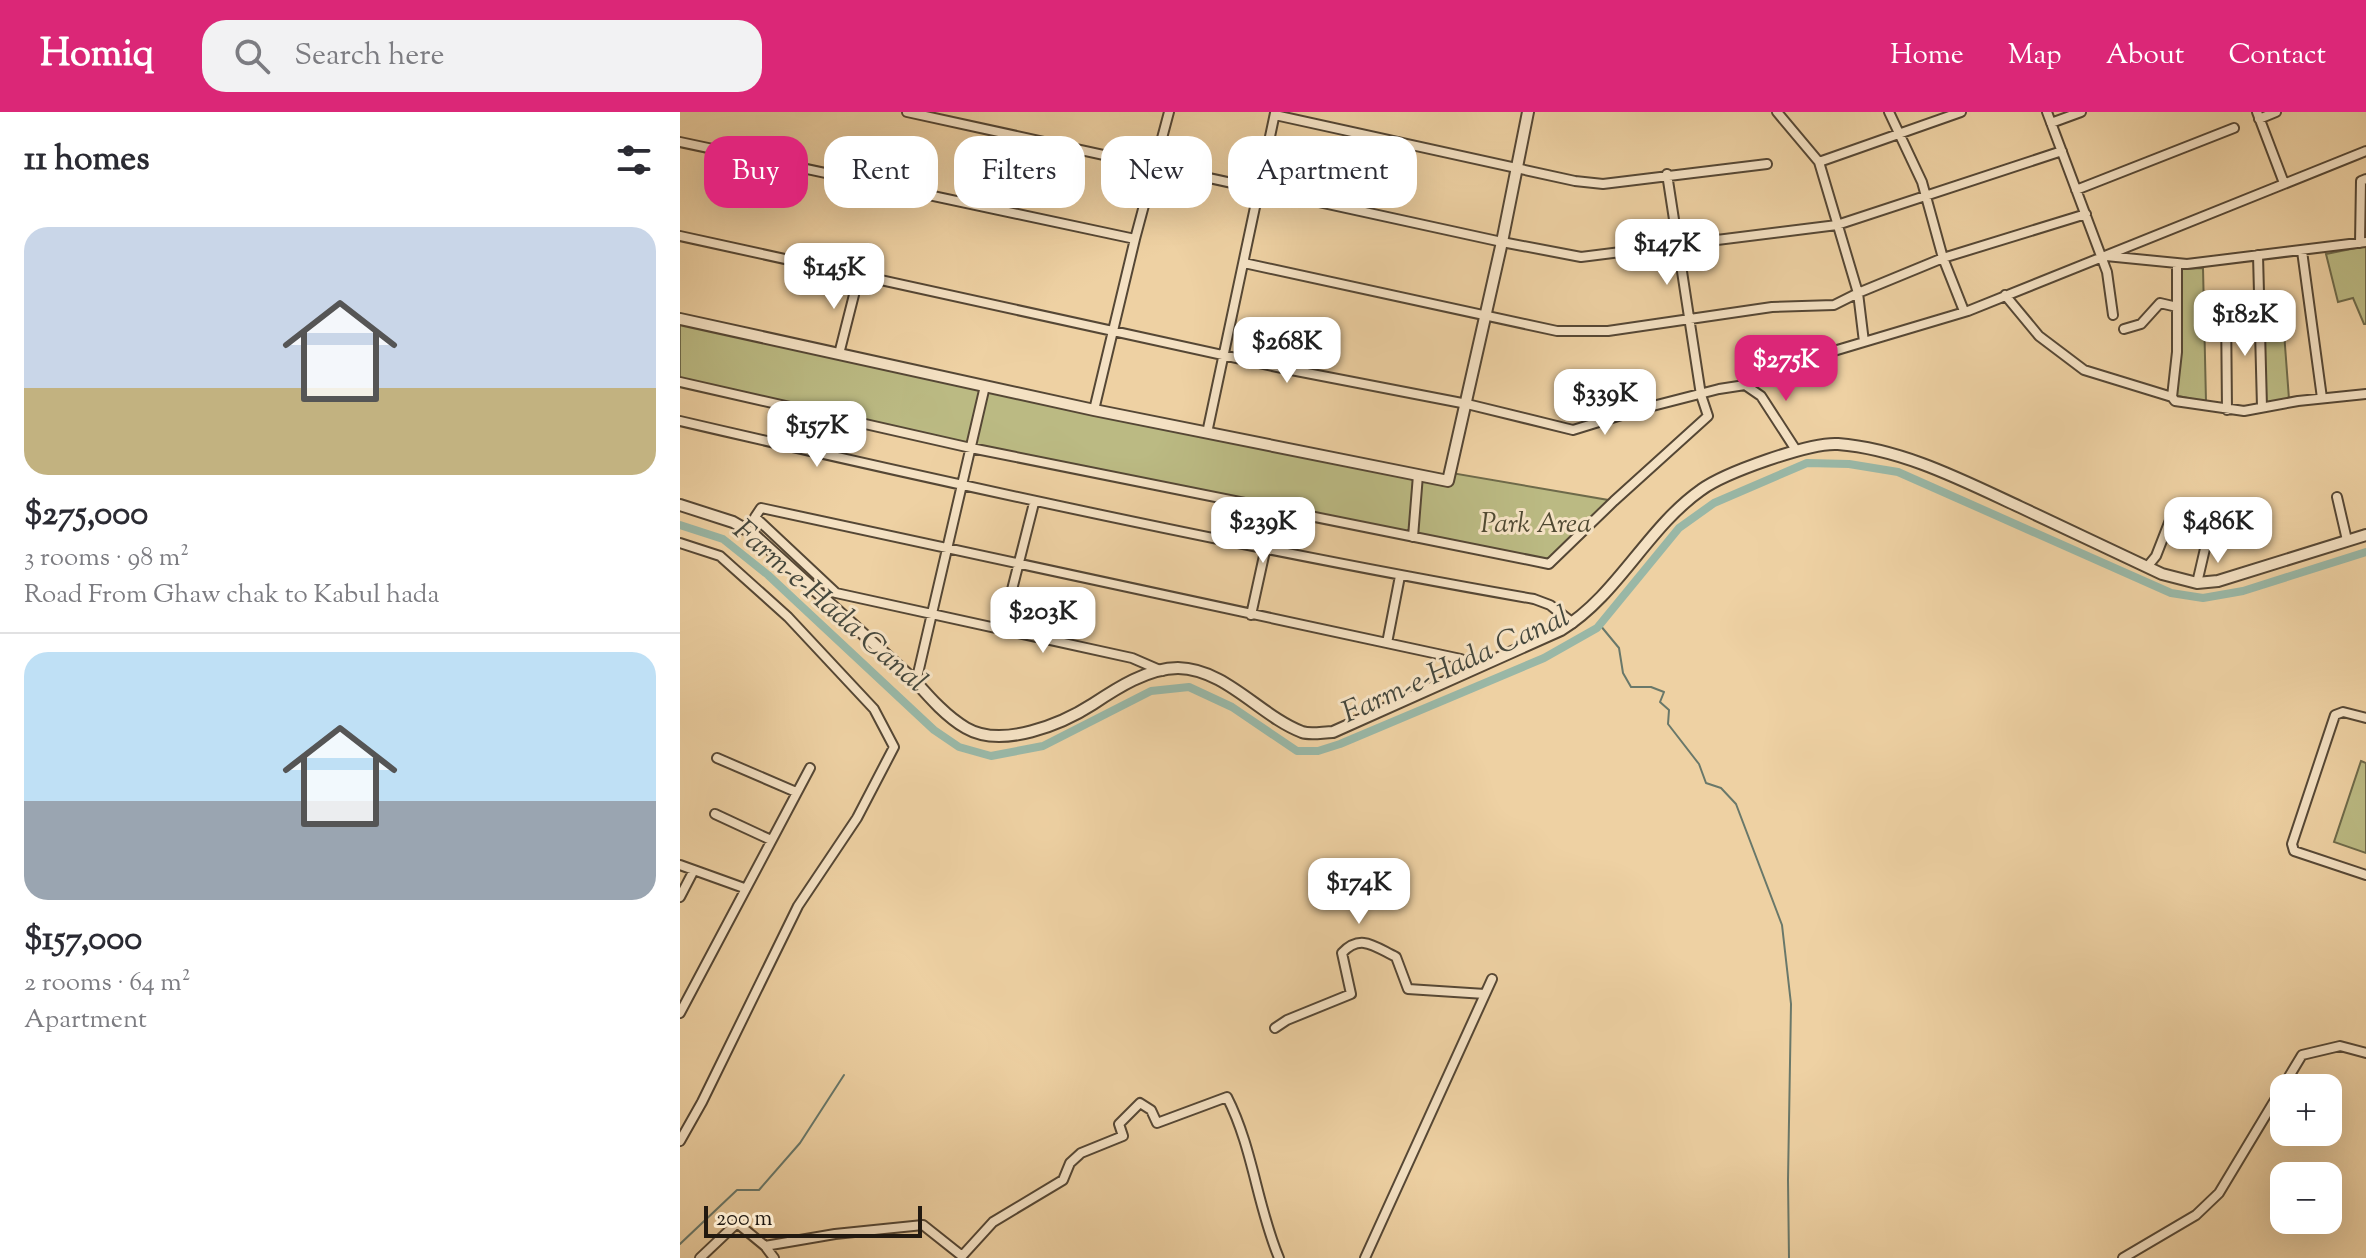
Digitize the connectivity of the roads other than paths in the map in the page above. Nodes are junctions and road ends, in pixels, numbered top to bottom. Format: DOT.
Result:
graph roads {
  1 [pos="907,112"];
  2 [pos="1169,112"];
  3 [pos="1528,112"];
  4 [pos="1889,112"];
  5 [pos="1961,112"];
  6 [pos="2047,112"];
  7 [pos="2081,112"];
  8 [pos="2276,112"];
  9 [pos="1782,113"];
  10 [pos="1275,114"];
  11 [pos="2258,115"];
  12 [pos="2051,123"];
  13 [pos="2234,128"];
  14 [pos="1899,135"];
  15 [pos="1163,136"];
  16 [pos="1271,136"];
  17 [pos="680,142"];
  18 [pos="2062,151"];
  19 [pos="2366,151"];
  20 [pos="1101,153"];
  21 [pos="1819,162"];
  22 [pos="1767,164"];
  23 [pos="1517,167"];
  24 [pos="1667,174"];
  25 [pos="2366,179"];
  26 [pos="2284,183"];
  27 [pos="2076,190"];
  28 [pos="1924,198"];
  29 [pos="1143,208"];
  30 [pos="1256,208"];
  31 [pos="1344,208"];
  32 [pos="2086,214"];
  33 [pos="1837,225"];
  34 [pos="680,236"];
  35 [pos="1135,239"];
  36 [pos="1502,242"];
  37 [pos="2363,242"];
  38 [pos="1676,244"];
  39 [pos="2302,251"];
  40 [pos="2258,255"];
  41 [pos="2101,256"];
  42 [pos="1943,258"];
  43 [pos="1244,263"];
  44 [pos="2177,263"];
  45 [pos="859,275"];
  46 [pos="1858,293"];
  47 [pos="2005,295"];
  48 [pos="2177,307"];
  49 [pos="2226,307"];
  50 [pos="1964,311"];
  51 [pos="1485,315"];
  52 [pos="2113,315"];
  53 [pos="680,319"];
  54 [pos="1689,319"];
  55 [pos="2124,329"];
  56 [pos="1115,330"];
  57 [pos="1864,342"];
  58 [pos="839,354"];
  59 [pos="1224,355"];
  60 [pos="1770,370"];
  61 [pos="680,382"];
  62 [pos="985,386"];
  63 [pos="2366,394"];
  64 [pos="1701,395"];
  65 [pos="2172,397"];
  66 [pos="2322,398"];
  67 [pos="1467,404"];
  68 [pos="2262,407"];
  69 [pos="1094,410"];
  70 [pos="2227,410"];
  71 [pos="680,421"];
  72 [pos="1207,433"];
  73 [pos="971,448"];
  74 [pos="1796,450"];
  75 [pos="1418,475"];
  76 [pos="962,487"];
  77 [pos="2337,497"];
  78 [pos="1034,503"];
  79 [pos="680,505"];
  80 [pos="1274,510"];
  81 [pos="2174,510"];
  82 [pos="2366,535"];
  83 [pos="1413,537"];
  84 [pos="2207,540"];
  85 [pos="2347,540"];
  86 [pos="680,543"];
  87 [pos="1266,549"];
  88 [pos="947,550"];
  89 [pos="1018,565"];
  90 [pos="2147,567"];
  91 [pos="1400,576"];
  92 [pos="2197,583"];
  93 [pos="932,614"];
  94 [pos="1251,615"];
  95 [pos="1573,623"];
  96 [pos="1002,629"];
  97 [pos="1387,643"];
  98 [pos="1470,671"];
  99 [pos="1163,672"];
  100 [pos="916,682"];
  101 [pos="2366,718"];
  102 [pos="717,758"];
  103 [pos="810,768"];
  104 [pos="796,792"];
  105 [pos="715,814"];
  106 [pos="771,840"];
  107 [pos="680,865"];
  108 [pos="694,870"];
  109 [pos="2366,875"];
  110 [pos="744,888"];
  111 [pos="680,897"];
  112 [pos="1492,979"];
  113 [pos="1485,994"];
  114 [pos="680,1013"];
  115 [pos="1275,1028"];
  116 [pos="2366,1053"];
  117 [pos="680,1141"];
  118 [pos="765,1246"];
  119 [pos="700,1258"];
  120 [pos="774,1258"];
  121 [pos="1279,1258"];
  122 [pos="1365,1258"];
  123 [pos="2123,1258"];
  1 -- 20 [label="street"];
  2 -- 15 [label="street"];
  3 -- 23 [label="street"];
  4 -- 14 [label="street"];
  5 -- 14 [label="street"];
  6 -- 12 [label="street"];
  7 -- 12 [label="street"];
  8 -- 11 [label="street"];
  9 -- 21 [label="street"];
  10 -- 16 [label="street"];
  10 -- 23 [label="street"];
  11 -- 26 [label="street"];
  12 -- 18 [label="street"];
  13 -- 27 [label="street"];
  14 -- 21 [label="street"];
  14 -- 28 [label="street"];
  17 -- 35 [label="street"];
  18 -- 27 [label="street"];
  18 -- 28 [label="street"];
  19 -- 26 [label="street"];
  21 -- 33 [label="street"];
  22 -- 24 [label="street"];
  23 -- 24 [label="street"];
  23 -- 36 [label="street"];
  24 -- 38 [label="street"];
  25 -- 37 [label="street"];
  26 -- 41 [label="street"];
  27 -- 32 [label="street"];
  28 -- 33 [label="street"];
  28 -- 42 [label="street"];
  29 -- 35 [label="street"];
  30 -- 43 [label="street"];
  31 -- 36 [label="street"];
  32 -- 41 [label="street"];
  32 -- 42 [label="street"];
  33 -- 38 [label="street"];
  33 -- 46 [label="street"];
  34 -- 45 [label="street"];
  35 -- 56 [label="street"];
  36 -- 38 [label="street"];
  36 -- 51 [label="street"];
  37 -- 39 [label="street"];
  38 -- 54 [label="street"];
  39 -- 40 [label="street"];
  39 -- 66 [label="street"];
  40 -- 44 [label="street"];
  40 -- 68 [label="street"];
  41 -- 44 [label="street"];
  41 -- 47 [label="street"];
  41 -- 52 [label="street"];
  42 -- 46 [label="street"];
  42 -- 50 [label="street"];
  43 -- 51 [label="street"];
  43 -- 59 [label="street"];
  44 -- 48 [label="street"];
  45 -- 56 [label="street"];
  45 -- 58 [label="street"];
  46 -- 54 [label="street"];
  46 -- 57 [label="street"];
  47 -- 50 [label="street"];
  47 -- 65 [label="street"];
  48 -- 55 [label="street"];
  48 -- 65 [label="street"];
  49 -- 70 [label="street"];
  50 -- 57 [label="street"];
  51 -- 54 [label="street"];
  51 -- 67 [label="street"];
  53 -- 58 [label="street"];
  54 -- 64 [label="street"];
  56 -- 59 [label="street"];
  56 -- 69 [label="street"];
  57 -- 60 [label="street"];
  58 -- 62 [label="street"];
  59 -- 67 [label="street"];
  59 -- 72 [label="street"];
  61 -- 73 [label="street"];
  62 -- 69 [label="street"];
  62 -- 73 [label="street"];
  63 -- 66 [label="street"];
  64 -- 67 [label="street"];
  64 -- 74 [label="street"];
  64 -- 83 [label="street"];
  65 -- 70 [label="street"];
  66 -- 68 [label="street"];
  67 -- 75 [label="street"];
  68 -- 70 [label="street"];
  69 -- 72 [label="street"];
  71 -- 76 [label="street"];
  72 -- 75 [label="street"];
  73 -- 76 [label="street"];
  73 -- 80 [label="street"];
  74 -- 90 [label="street"];
  74 -- 95 [label="street"];
  75 -- 83 [label="street"];
  76 -- 78 [label="street"];
  76 -- 88 [label="street"];
  77 -- 85 [label="street"];
  78 -- 87 [label="street"];
  78 -- 89 [label="street"];
  79 -- 100 [label="street"];
  80 -- 83 [label="street"];
  80 -- 87 [label="street"];
  81 -- 90 [label="street"];
  82 -- 85 [label="street"];
  84 -- 92 [label="street"];
  85 -- 92 [label="street"];
  86 -- 117 [label="street"];
  87 -- 91 [label="street"];
  87 -- 94 [label="street"];
  88 -- 89 [label="street"];
  88 -- 93 [label="street"];
  88 -- 93 [label="street"];
  89 -- 94 [label="street"];
  89 -- 96 [label="street"];
  90 -- 92 [label="street"];
  91 -- 95 [label="street"];
  91 -- 97 [label="street"];
  93 -- 96 [label="street"];
  93 -- 100 [label="street"];
  94 -- 97 [label="street"];
  95 -- 98 [label="street"];
  96 -- 99 [label="street"];
  97 -- 98 [label="street"];
  98 -- 99 [label="street"];
  99 -- 100 [label="street"];
  101 -- 109 [label="street"];
  102 -- 104 [label="street"];
  103 -- 104 [label="street"];
  104 -- 106 [label="street"];
  105 -- 106 [label="street"];
  106 -- 110 [label="street"];
  107 -- 108 [label="street"];
  108 -- 110 [label="street"];
  108 -- 111 [label="street"];
  110 -- 114 [label="street"];
  112 -- 113 [label="street"];
  113 -- 115 [label="street"];
  113 -- 122 [label="street"];
  116 -- 123 [label="street"];
  118 -- 119 [label="street"];
  118 -- 120 [label="street"];
  118 -- 121 [label="street"];
}
